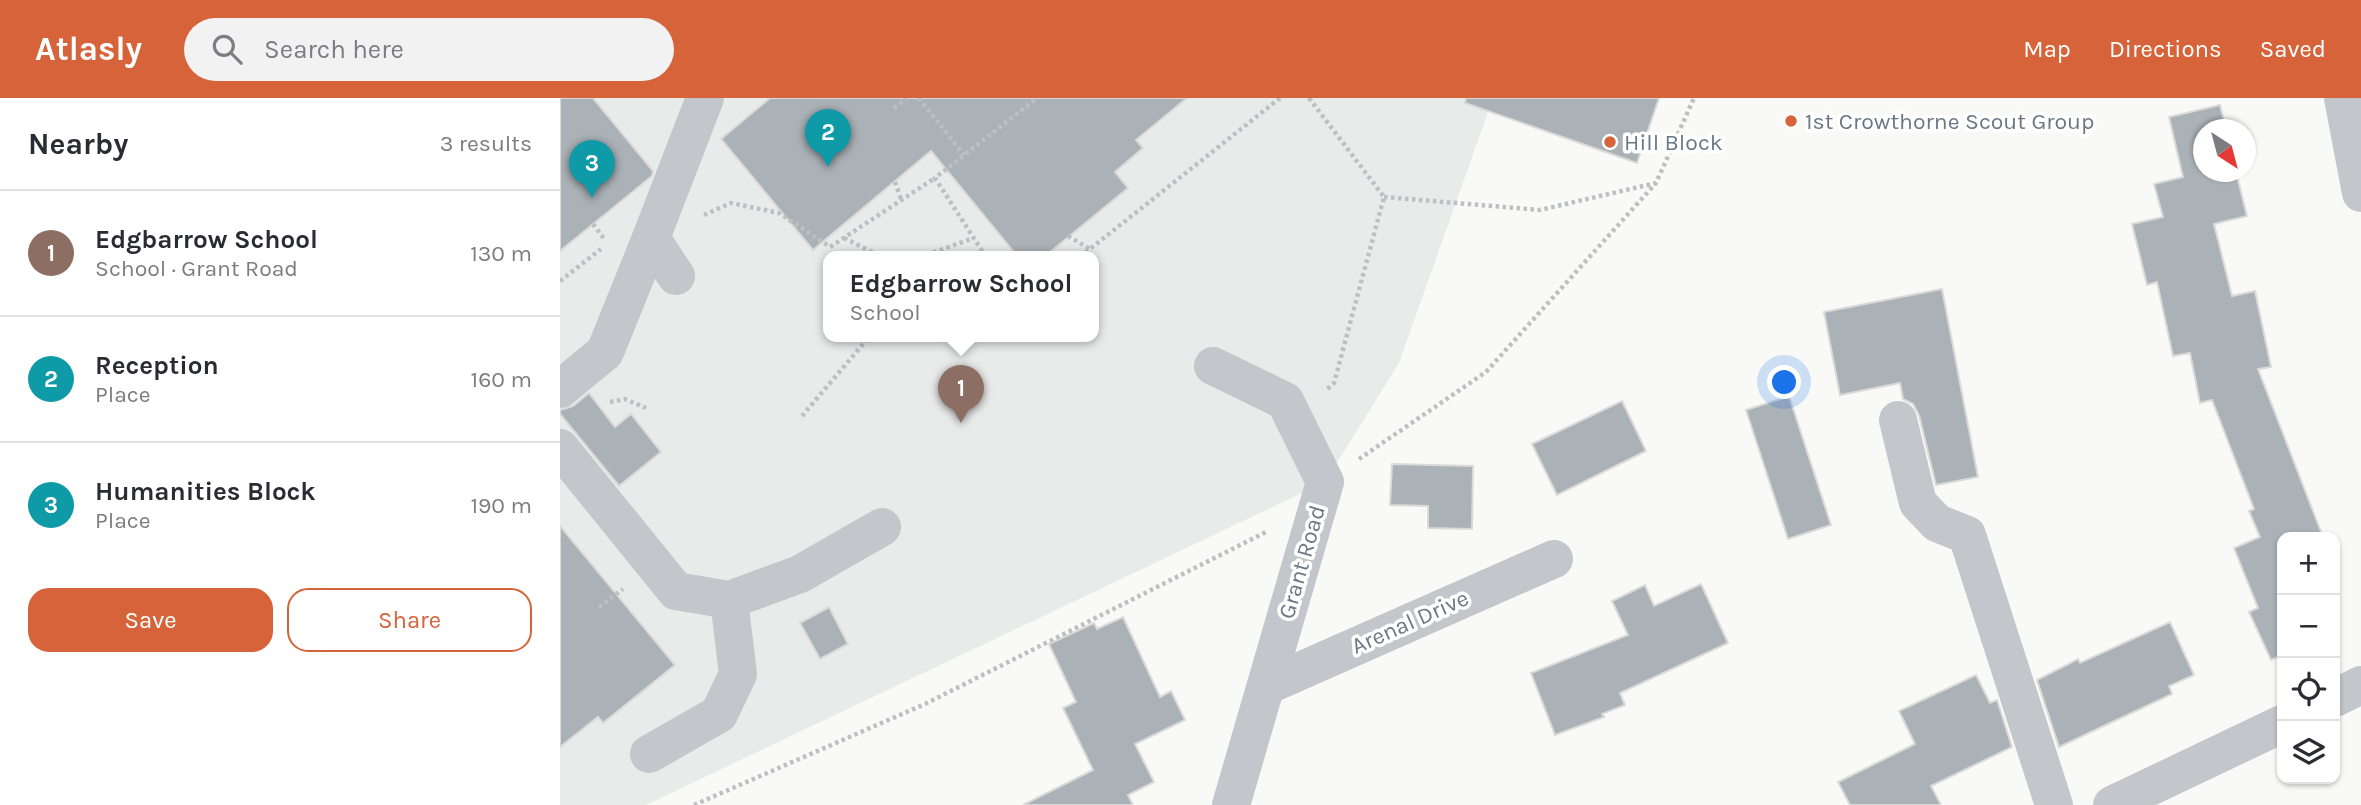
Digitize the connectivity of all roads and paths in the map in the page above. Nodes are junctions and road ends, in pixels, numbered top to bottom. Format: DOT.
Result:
graph roads {
  1 [pos="705,98"];
  2 [pos="907,98"];
  3 [pos="919,98"];
  4 [pos="1037,98"];
  5 [pos="1280,98"];
  6 [pos="1309,98"];
  7 [pos="1694,98"];
  8 [pos="894,108"];
  9 [pos="2351,119"];
  10 [pos="964,155"];
  11 [pos="935,177"];
  12 [pos="895,182"];
  13 [pos="1656,183"];
  14 [pos="2361,194"];
  15 [pos="1384,197"];
  16 [pos="901,199"];
  17 [pos="593,224"];
  18 [pos="1068,236"];
  19 [pos="651,238"];
  20 [pos="844,238"];
  21 [pos="974,238"];
  22 [pos="608,243"];
  23 [pos="1090,249"];
  24 [pos="870,251"];
  25 [pos="938,251"];
  26 [pos="982,251"];
  27 [pos="1088,251"];
  28 [pos="676,276"];
  29 [pos="865,342"];
  30 [pos="1213,366"];
  31 [pos="560,389"];
  32 [pos="802,416"];
  33 [pos="1294,420"];
  34 [pos="1898,420"];
  35 [pos="560,448"];
  36 [pos="1322,494"];
  37 [pos="882,527"];
  38 [pos="1554,559"];
  39 [pos="729,600"];
  40 [pos="2361,685"];
  41 [pos="1266,686"];
  42 [pos="2340,696"];
  43 [pos="2277,726"];
  44 [pos="649,754"];
  45 [pos="694,805"];
  46 [pos="1231,805"];
  47 [pos="2054,805"];
  48 [pos="2112,805"];
  1 -- 19 [label="street"];
  2 -- 8 [label="path"];
  3 -- 10 [label="path"];
  4 -- 10 [label="path"];
  5 -- 23 [label="path"];
  6 -- 15 [label="path"];
  7 -- 13 [label="path"];
  9 -- 14 [label="street"];
  10 -- 11 [label="path"];
  11 -- 16 [label="path"];
  11 -- 21 [label="path"];
  12 -- 16 [label="path"];
  13 -- 15 [label="path"];
  13 -- 36 [label="path"];
  15 -- 33 [label="path"];
  16 -- 20 [label="path"];
  17 -- 22 [label="path"];
  18 -- 23 [label="path"];
  19 -- 20 [label="path"];
  19 -- 28 [label="street"];
  19 -- 31 [label="street"];
  20 -- 24 [label="path"];
  21 -- 25 [label="path"];
  21 -- 26 [label="path"];
  23 -- 27 [label="path"];
  29 -- 32 [label="path"];
  30 -- 33 [label="street, Grant Road"];
  33 -- 36 [label="street, Grant Road"];
  34 -- 47 [label="street"];
  35 -- 39 [label="street"];
  36 -- 41 [label="street, Grant Road"];
  36 -- 45 [label="path"];
  37 -- 39 [label="street"];
  38 -- 41 [label="street, Arenal Drive"];
  39 -- 44 [label="street"];
  40 -- 42 [label="street"];
  41 -- 46 [label="street, Grant Road"];
  43 -- 48 [label="street"];
}
